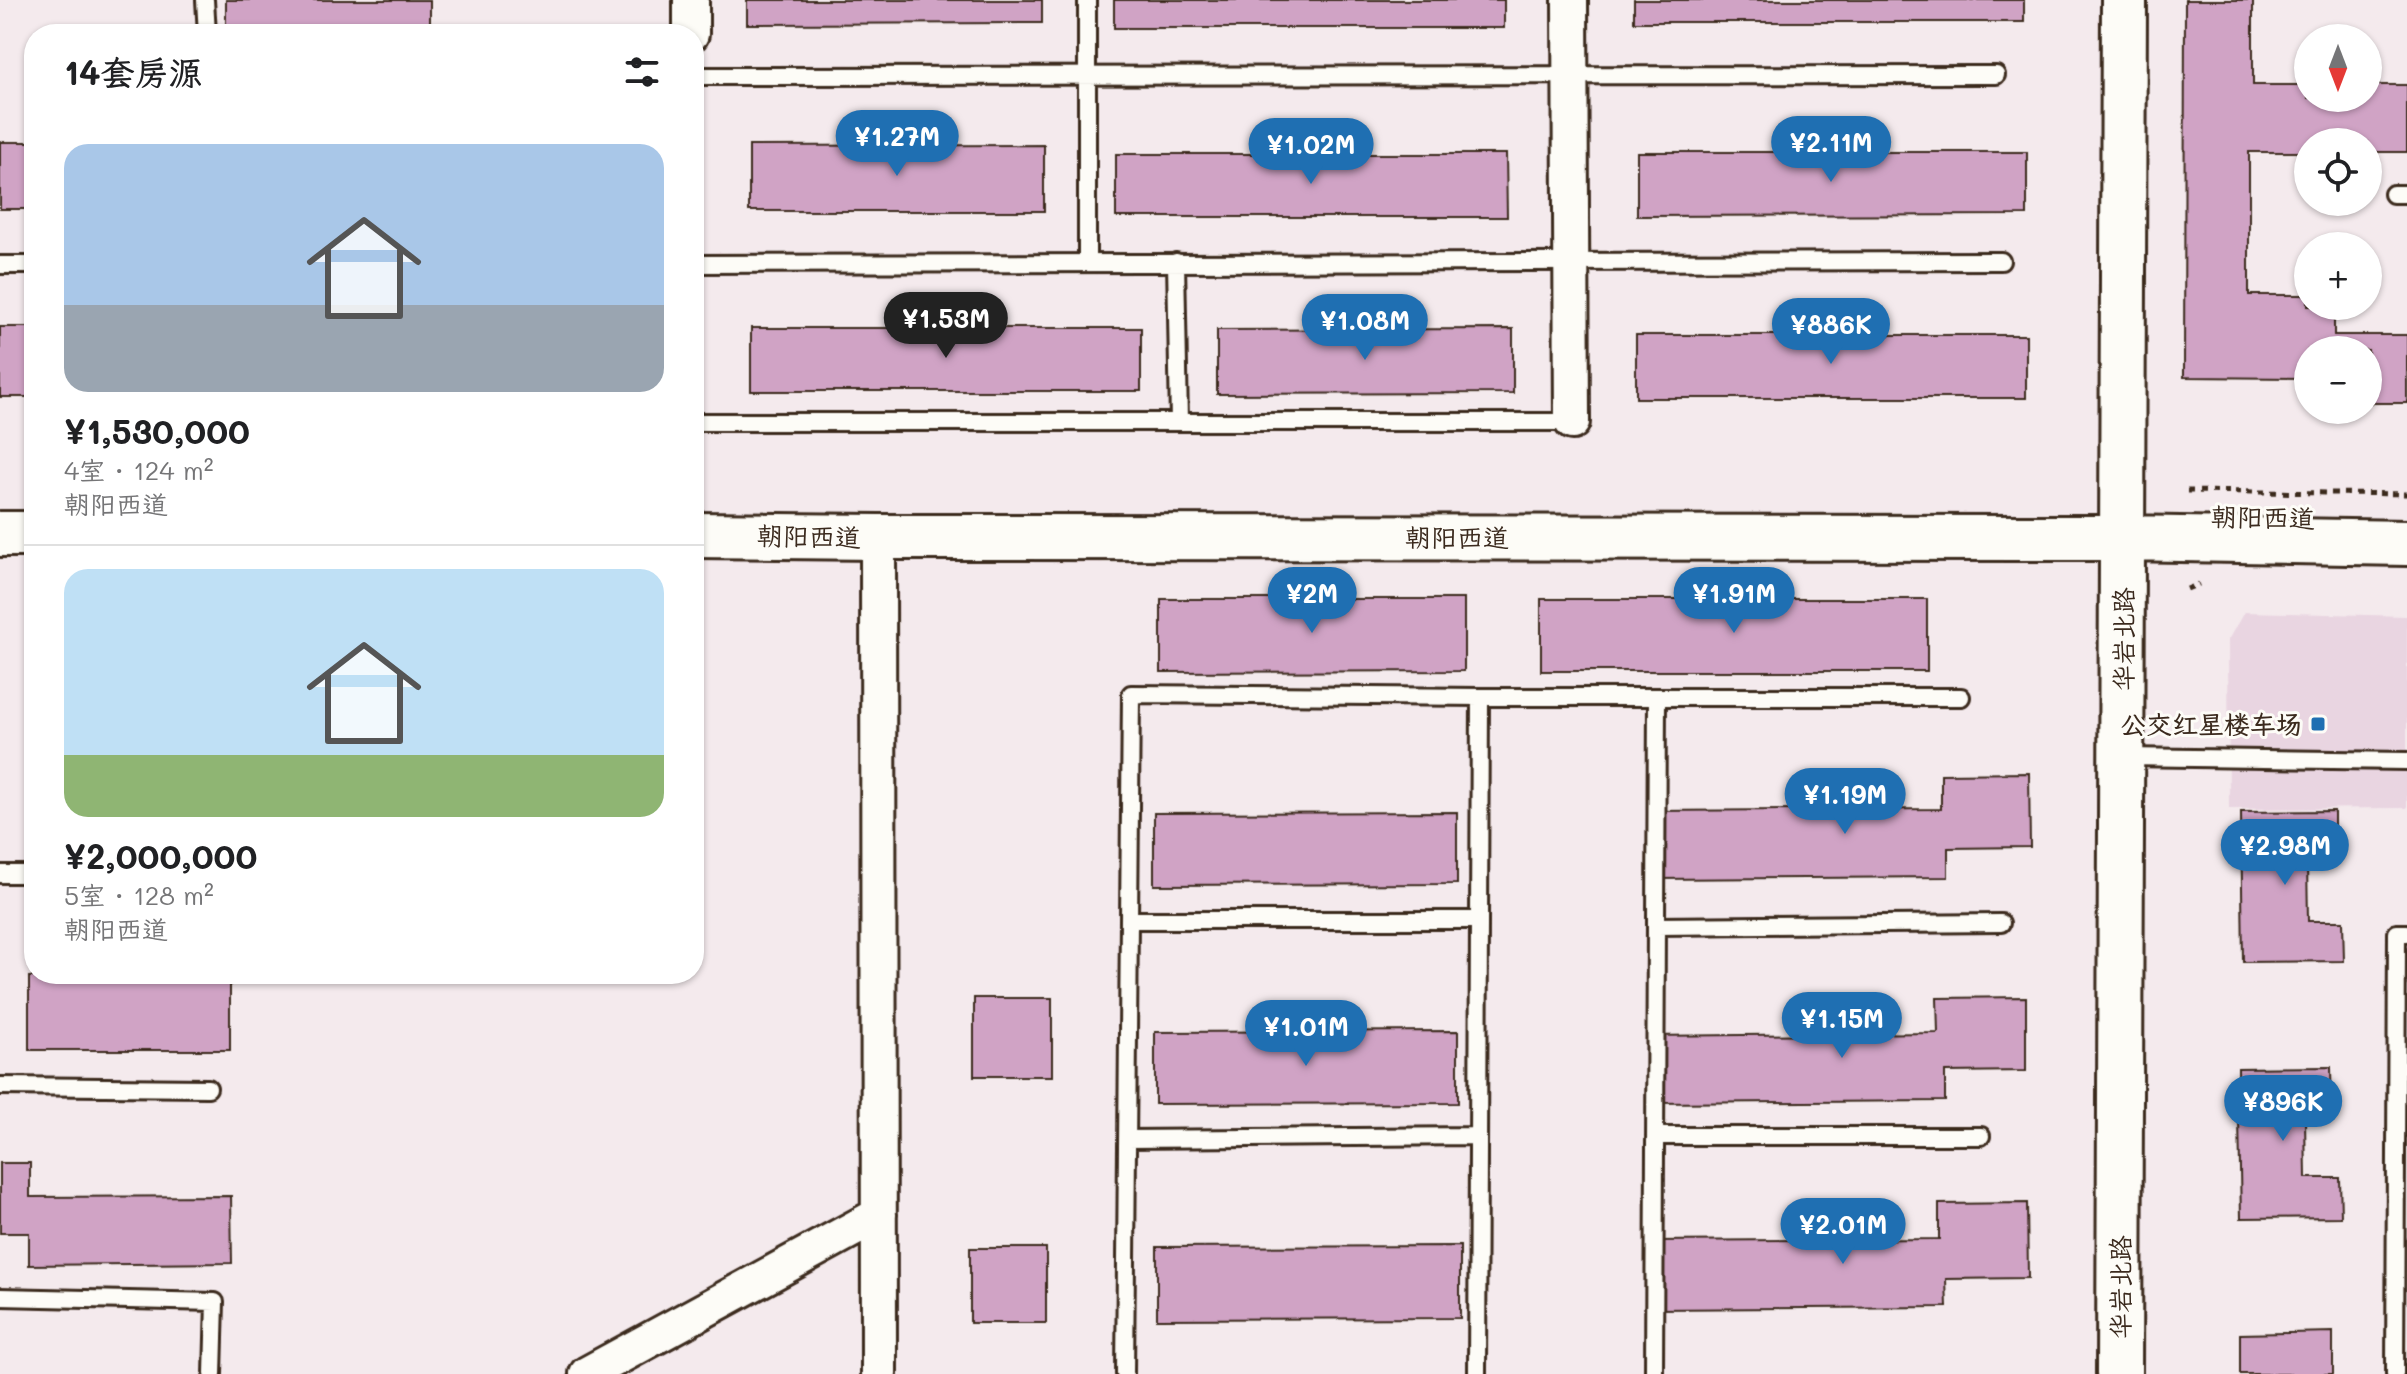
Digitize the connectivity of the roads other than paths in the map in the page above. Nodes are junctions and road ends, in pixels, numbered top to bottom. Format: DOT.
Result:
graph roads {
  1 [pos="205,0"];
  2 [pos="691,0"];
  3 [pos="1087,0"];
  4 [pos="1570,0"];
  5 [pos="2124,0"];
  6 [pos="206,24"];
  7 [pos="691,24"];
  8 [pos="1087,75"];
  9 [pos="1570,75"];
  10 [pos="1996,75"];
  11 [pos="704,76"];
  12 [pos="2001,261"];
  13 [pos="1176,262"];
  14 [pos="1570,262"];
  15 [pos="1087,263"];
  16 [pos="704,264"];
  17 [pos="0,265"];
  18 [pos="24,265"];
  19 [pos="704,422"];
  20 [pos="1179,422"];
  21 [pos="1572,422"];
  22 [pos="2407,519"];
  23 [pos="0,534"];
  24 [pos="24,534"];
  25 [pos="704,535"];
  26 [pos="878,537"];
  27 [pos="2123,538"];
  28 [pos="2407,543"];
  29 [pos="1480,697"];
  30 [pos="1657,697"];
  31 [pos="1961,697"];
  32 [pos="2122,757"];
  33 [pos="2407,761"];
  34 [pos="0,874"];
  35 [pos="24,874"];
  36 [pos="1129,920"];
  37 [pos="1478,920"];
  38 [pos="2001,923"];
  39 [pos="1656,926"];
  40 [pos="2407,933"];
  41 [pos="0,1086"];
  42 [pos="208,1088"];
  43 [pos="1478,1136"];
  44 [pos="1655,1136"];
  45 [pos="1981,1136"];
  46 [pos="1127,1139"];
  47 [pos="2401,1157"];
  48 [pos="879,1215"];
  49 [pos="0,1297"];
  50 [pos="213,1374"];
  51 [pos="587,1374"];
  52 [pos="879,1374"];
  53 [pos="1125,1374"];
  54 [pos="1477,1374"];
  55 [pos="1654,1374"];
  56 [pos="2119,1374"];
  57 [pos="2395,1374"];
  1 -- 6 [label="lane"];
  2 -- 7 [label="street"];
  3 -- 8 [label="lane"];
  4 -- 9 [label="street"];
  5 -- 27 [label="main road, 华岩北路"];
  8 -- 9 [label="lane"];
  8 -- 11 [label="lane"];
  8 -- 15 [label="lane"];
  9 -- 10 [label="lane"];
  9 -- 14 [label="street"];
  12 -- 14 [label="lane"];
  13 -- 14 [label="lane"];
  13 -- 15 [label="lane"];
  13 -- 20 [label="lane"];
  14 -- 21 [label="street"];
  15 -- 16 [label="lane"];
  17 -- 18 [label="lane"];
  19 -- 20 [label="lane"];
  20 -- 21 [label="lane"];
  22 -- 27 [label="main road, 朝阳西道"];
  23 -- 24 [label="main road"];
  25 -- 26 [label="main road, 朝阳西道"];
  26 -- 27 [label="main road, 朝阳西道"];
  26 -- 48 [label="street"];
  27 -- 28 [label="main road, 朝阳西道"];
  27 -- 32 [label="main road, 华岩北路"];
  29 -- 30 [label="lane"];
  29 -- 36 [label="lane"];
  29 -- 37 [label="lane"];
  30 -- 31 [label="lane"];
  30 -- 39 [label="lane"];
  32 -- 33 [label="lane"];
  32 -- 56 [label="main road, 华岩北路"];
  34 -- 35 [label="lane"];
  36 -- 37 [label="lane"];
  36 -- 46 [label="lane"];
  37 -- 43 [label="lane"];
  38 -- 39 [label="lane"];
  39 -- 44 [label="lane"];
  40 -- 47 [label="lane"];
  41 -- 42 [label="lane"];
  43 -- 46 [label="lane"];
  43 -- 54 [label="lane"];
  44 -- 45 [label="lane"];
  44 -- 55 [label="lane"];
  46 -- 53 [label="lane"];
  47 -- 57 [label="lane"];
  48 -- 51 [label="street"];
  48 -- 52 [label="street"];
  49 -- 50 [label="lane"];
}
